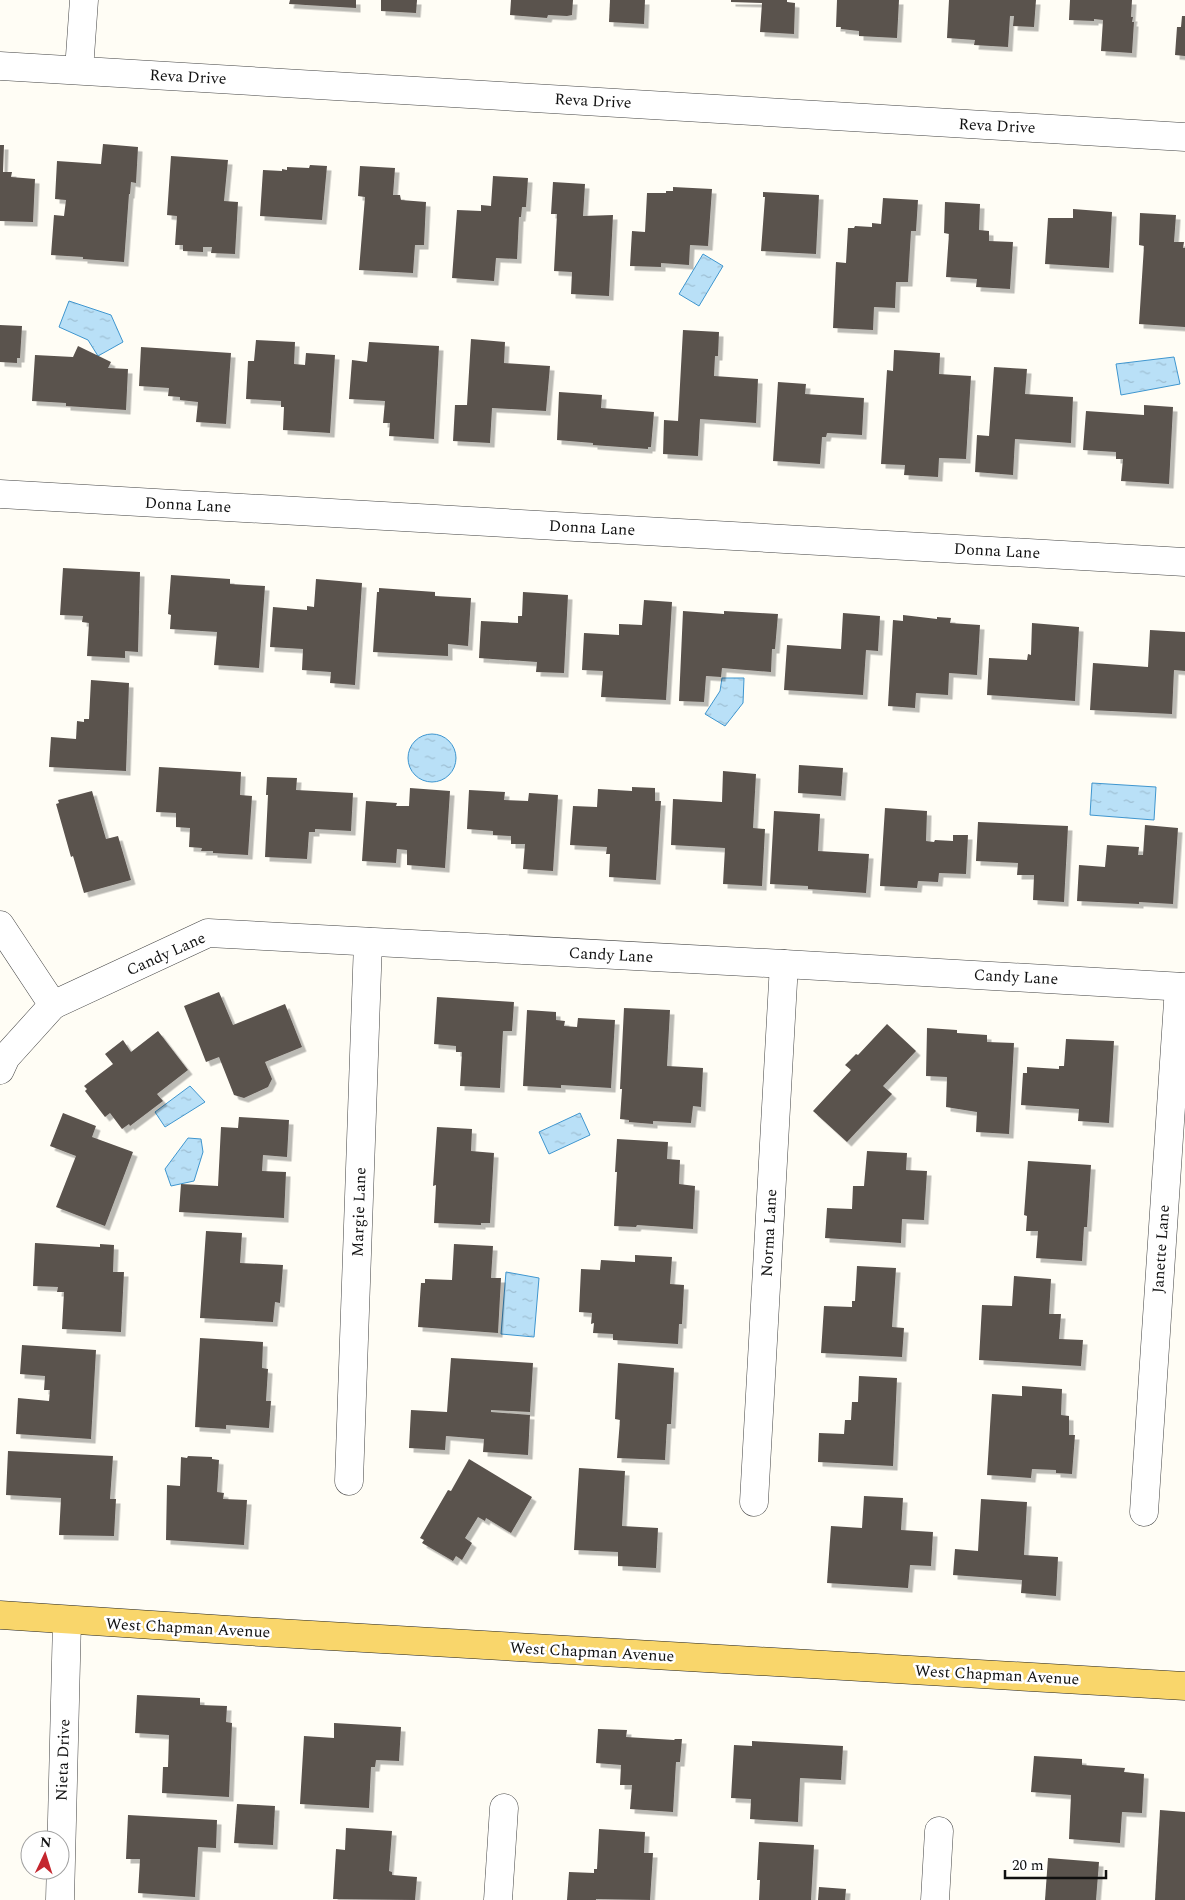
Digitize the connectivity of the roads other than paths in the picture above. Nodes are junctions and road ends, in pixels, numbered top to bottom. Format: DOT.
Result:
graph roads {
  1 [pos="84,0"];
  2 [pos="0,66"];
  3 [pos="79,70"];
  4 [pos="1185,137"];
  5 [pos="0,494"];
  6 [pos="1185,562"];
  7 [pos="0,925"];
  8 [pos="368,942"];
  9 [pos="784,964"];
  10 [pos="1182,987"];
  11 [pos="53,1005"];
  12 [pos="0,1070"];
  13 [pos="349,1481"];
  14 [pos="754,1502"];
  15 [pos="1144,1512"];
  16 [pos="0,1615"];
  17 [pos="67,1620"];
  18 [pos="1185,1686"];
  19 [pos="504,1808"];
  20 [pos="938,1831"];
  21 [pos="60,1900"];
  22 [pos="498,1900"];
  23 [pos="935,1900"];
  1 -- 3 [label="street"];
  2 -- 3 [label="street, Reva Drive"];
  3 -- 4 [label="street, Reva Drive"];
  5 -- 6 [label="street, Donna Lane"];
  7 -- 11 [label="street"];
  8 -- 9 [label="street, Candy Lane"];
  8 -- 11 [label="street, Candy Lane"];
  8 -- 13 [label="street, Margie Lane"];
  9 -- 10 [label="street, Candy Lane"];
  9 -- 14 [label="street, Norma Lane"];
  10 -- 15 [label="street, Janette Lane"];
  11 -- 12 [label="street"];
  16 -- 17 [label="main road, West Chapman Avenue"];
  17 -- 18 [label="main road, West Chapman Avenue"];
  17 -- 21 [label="street, Nieta Drive"];
  19 -- 22 [label="street"];
  20 -- 23 [label="street"];
}
